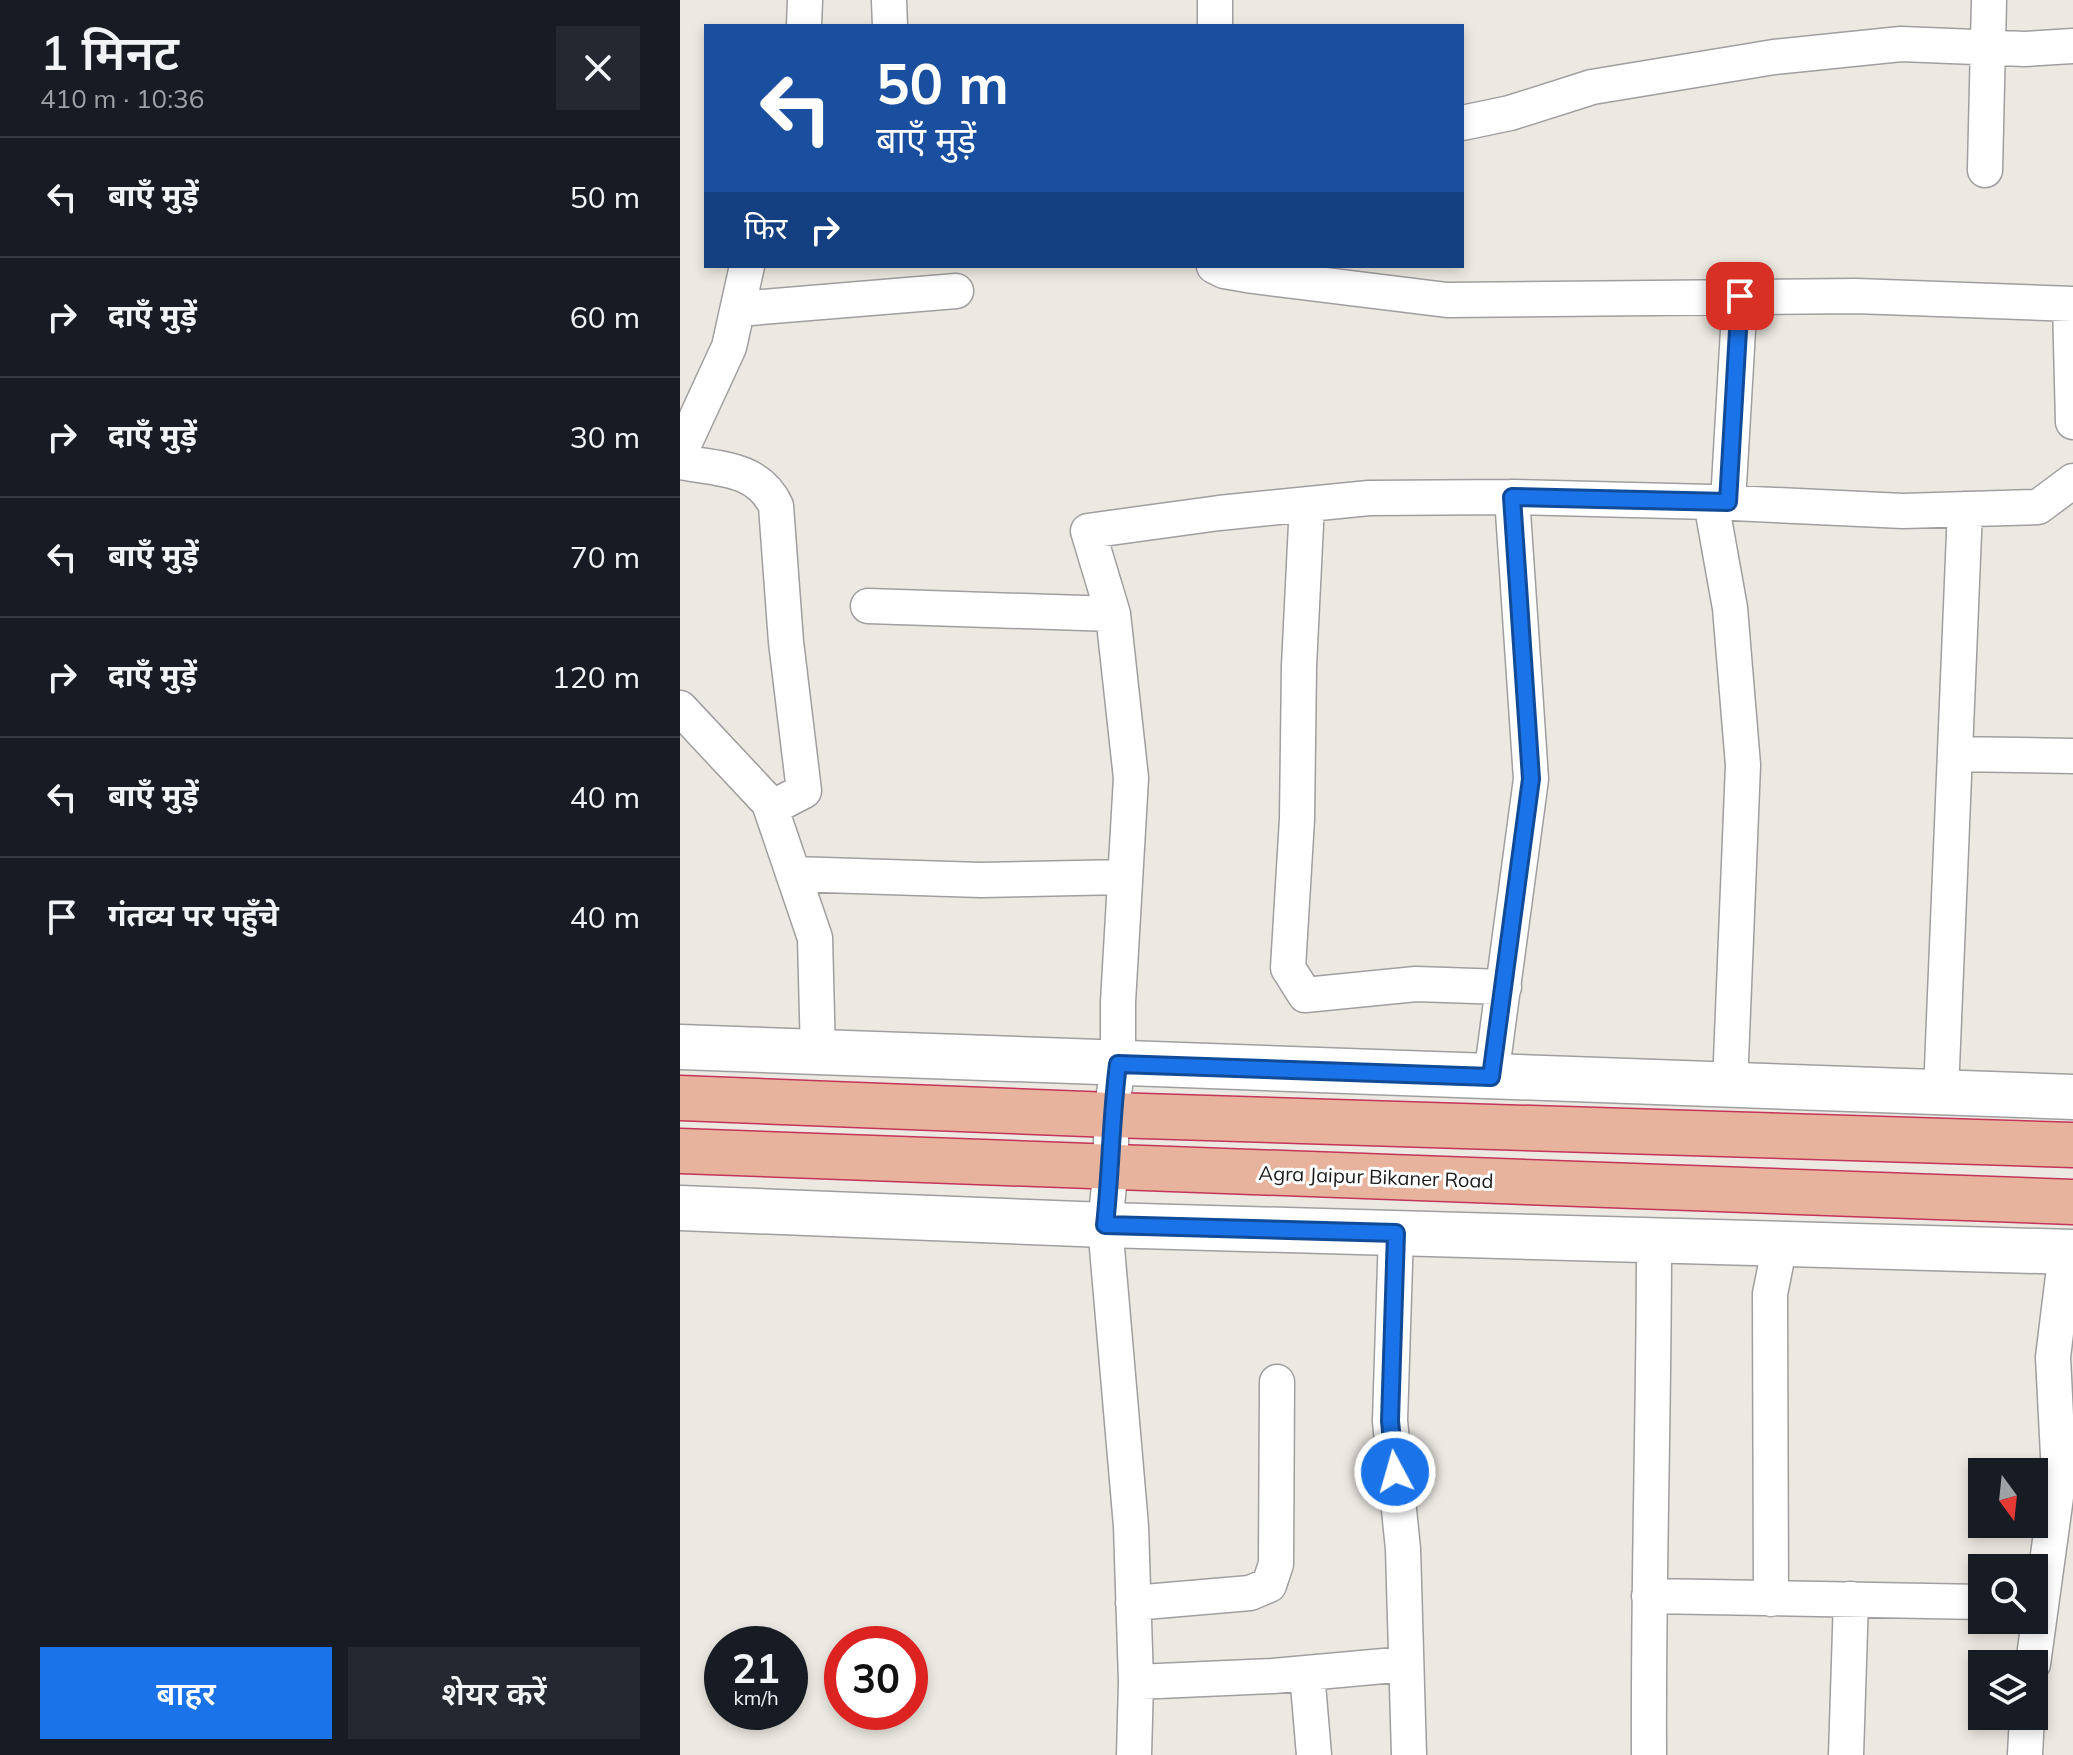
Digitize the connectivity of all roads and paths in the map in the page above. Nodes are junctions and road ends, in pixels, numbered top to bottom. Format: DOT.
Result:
graph roads {
  1 [pos="805,0"];
  2 [pos="889,0"];
  3 [pos="1215,0"];
  4 [pos="1989,0"];
  5 [pos="804,24"];
  6 [pos="890,24"];
  7 [pos="1215,24"];
  8 [pos="2073,46"];
  9 [pos="1987,47"];
  10 [pos="1464,123"];
  11 [pos="1985,170"];
  12 [pos="747,268"];
  13 [pos="1218,268"];
  14 [pos="956,291"];
  15 [pos="1740,296"];
  16 [pos="2072,304"];
  17 [pos="738,309"];
  18 [pos="2073,422"];
  19 [pos="680,453"];
  20 [pos="680,462"];
  21 [pos="2073,481"];
  22 [pos="1512,497"];
  23 [pos="1719,502"];
  24 [pos="1307,504"];
  25 [pos="1965,509"];
  26 [pos="868,606"];
  27 [pos="1113,614"];
  28 [pos="680,708"];
  29 [pos="1955,754"];
  30 [pos="2073,756"];
  31 [pos="771,808"];
  32 [pos="793,874"];
  33 [pos="1125,877"];
  34 [pos="1504,987"];
  35 [pos="680,1047"];
  36 [pos="818,1054"];
  37 [pos="1118,1064"];
  38 [pos="1491,1077"];
  39 [pos="1730,1085"];
  40 [pos="1941,1092"];
  41 [pos="2073,1097"];
  42 [pos="680,1098"];
  43 [pos="1111,1115"];
  44 [pos="2073,1145"];
  45 [pos="680,1151"];
  46 [pos="1111,1166"];
  47 [pos="2073,1202"];
  48 [pos="680,1208"];
  49 [pos="1105,1225"];
  50 [pos="1396,1233"];
  51 [pos="1654,1240"];
  52 [pos="1780,1244"];
  53 [pos="2069,1252"];
  54 [pos="1277,1382"];
  55 [pos="2045,1554"];
  56 [pos="1649,1596"];
  57 [pos="1771,1599"];
  58 [pos="1851,1599"];
  59 [pos="1968,1602"];
  60 [pos="1133,1603"];
  61 [pos="1406,1664"];
  62 [pos="1307,1673"];
  63 [pos="1136,1682"];
  64 [pos="2026,1730"];
  65 [pos="1134,1755"];
  66 [pos="1314,1755"];
  67 [pos="1409,1755"];
  68 [pos="1649,1755"];
  69 [pos="1846,1755"];
  70 [pos="2025,1755"];
  1 -- 5 [label="street"];
  2 -- 6 [label="street"];
  3 -- 7 [label="street"];
  4 -- 9 [label="street"];
  8 -- 9 [label="street"];
  9 -- 10 [label="street"];
  9 -- 11 [label="street"];
  12 -- 17 [label="street"];
  13 -- 15 [label="street"];
  14 -- 17 [label="street"];
  15 -- 16 [label="street"];
  15 -- 23 [label="street"];
  16 -- 18 [label="street"];
  17 -- 19 [label="street"];
  20 -- 31 [label="street"];
  21 -- 25 [label="street"];
  22 -- 23 [label="street"];
  22 -- 24 [label="street"];
  22 -- 34 [label="street"];
  23 -- 25 [label="street"];
  23 -- 39 [label="street"];
  24 -- 27 [label="street"];
  24 -- 34 [label="street"];
  25 -- 29 [label="street"];
  26 -- 27 [label="street"];
  27 -- 33 [label="street"];
  28 -- 31 [label="street"];
  29 -- 30 [label="street"];
  29 -- 40 [label="street"];
  31 -- 32 [label="street"];
  32 -- 33 [label="street"];
  32 -- 36 [label="street"];
  33 -- 37 [label="street"];
  34 -- 38 [label="street"];
  35 -- 36 [label="street"];
  36 -- 37 [label="street"];
  37 -- 38 [label="street"];
  37 -- 43 [label="street"];
  38 -- 39 [label="street"];
  39 -- 40 [label="street"];
  40 -- 41 [label="street"];
  42 -- 43 [label="highway"];
  43 -- 44 [label="highway"];
  43 -- 46 [label="street"];
  45 -- 46 [label="highway, Agra Jaipur Bikaner Road"];
  46 -- 47 [label="highway, Agra Jaipur Bikaner Road"];
  46 -- 49 [label="street"];
  48 -- 49 [label="street"];
  49 -- 50 [label="street"];
  49 -- 60 [label="street"];
  50 -- 51 [label="street"];
  50 -- 61 [label="street"];
  51 -- 52 [label="street"];
  51 -- 56 [label="street"];
  52 -- 53 [label="street"];
  52 -- 57 [label="street"];
  53 -- 55 [label="street"];
  54 -- 60 [label="street"];
  56 -- 57 [label="street"];
  56 -- 68 [label="street"];
  57 -- 58 [label="street"];
  58 -- 59 [label="street"];
  58 -- 69 [label="street"];
  60 -- 63 [label="street"];
  61 -- 62 [label="street"];
  61 -- 67 [label="street"];
  62 -- 63 [label="street"];
  62 -- 66 [label="street"];
  63 -- 65 [label="street"];
  64 -- 70 [label="street"];
}
